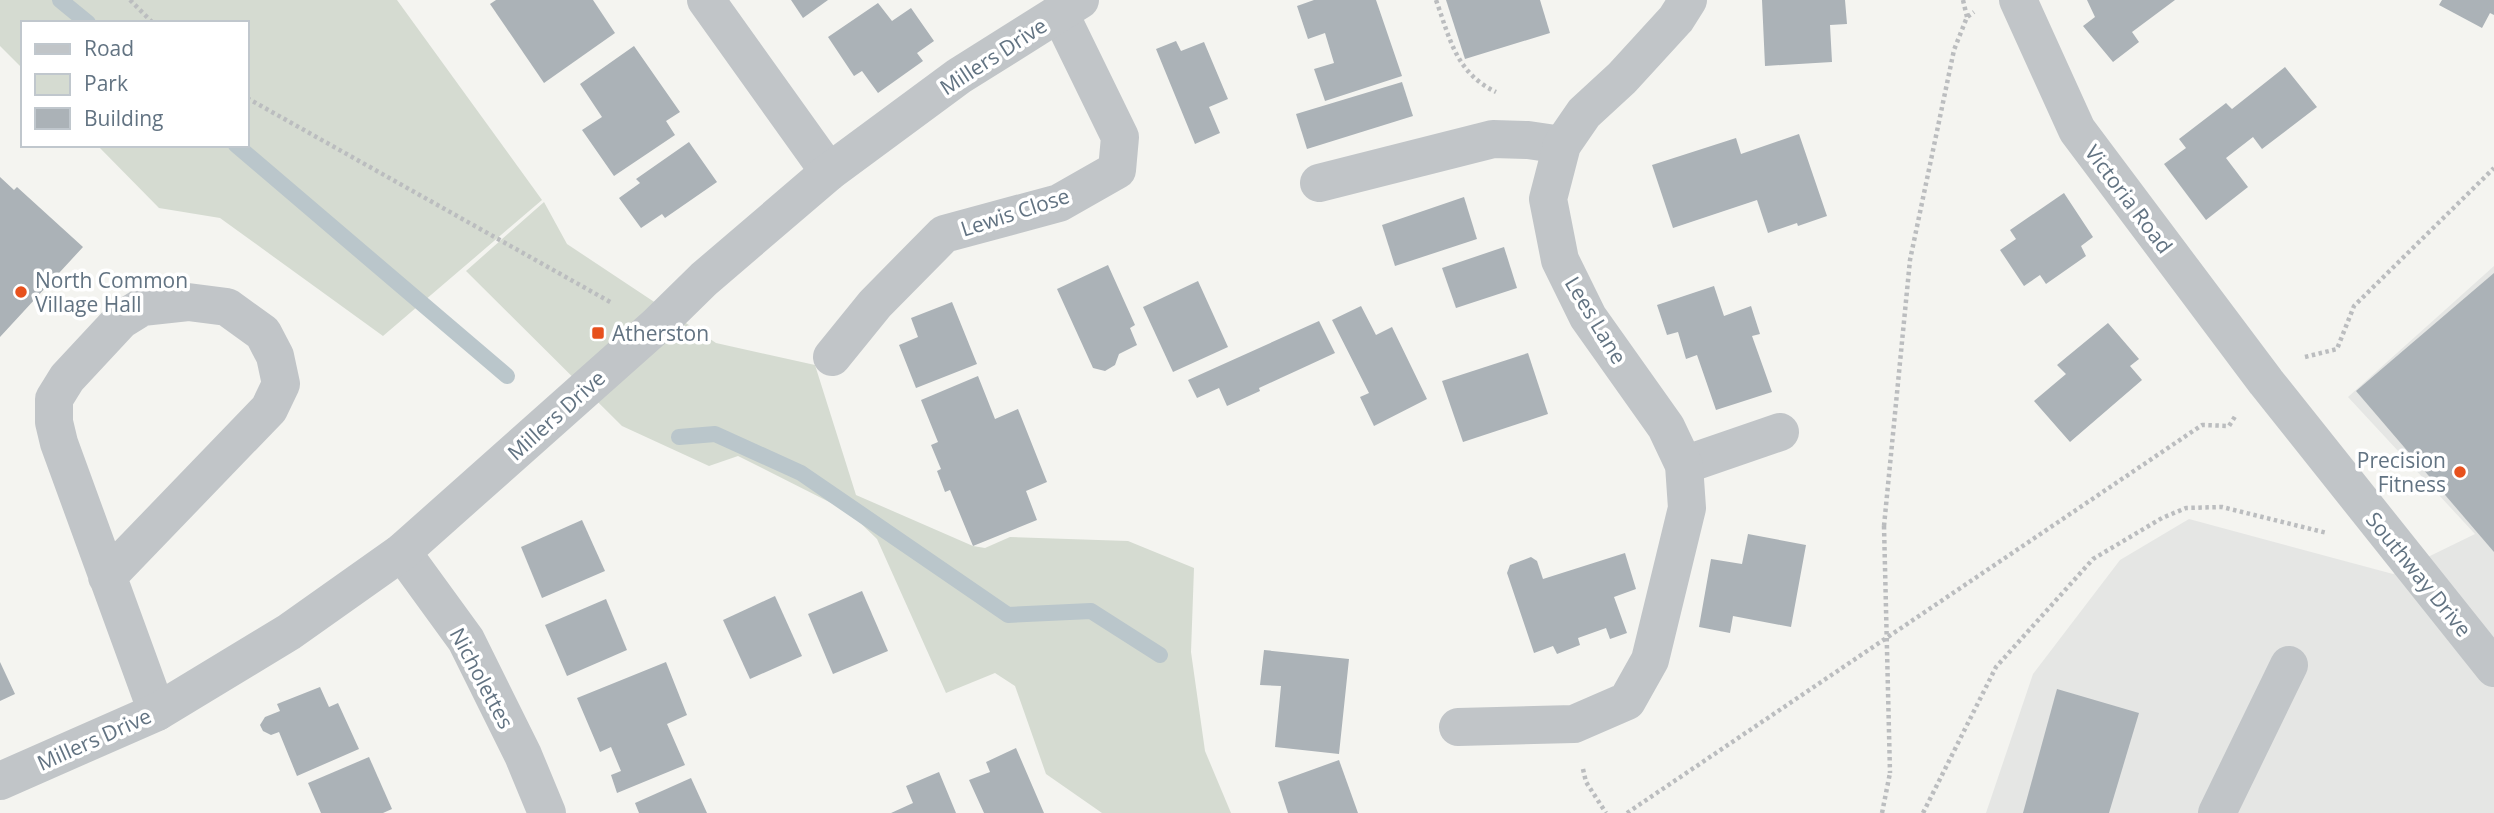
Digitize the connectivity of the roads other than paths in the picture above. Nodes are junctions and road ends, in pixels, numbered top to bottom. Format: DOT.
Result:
graph roads {
  1 [pos="706,0"];
  2 [pos="1688,0"];
  3 [pos="2018,0"];
  4 [pos="1069,6"];
  5 [pos="1562,145"];
  6 [pos="829,172"];
  7 [pos="1319,183"];
  8 [pos="832,357"];
  9 [pos="2266,382"];
  10 [pos="1780,432"];
  11 [pos="1684,465"];
  12 [pos="402,552"];
  13 [pos="107,577"];
  14 [pos="2289,665"];
  15 [pos="2494,668"];
  16 [pos="157,712"];
  17 [pos="1458,727"];
  18 [pos="0,781"];
  19 [pos="547,813"];
  20 [pos="2217,813"];
  1 -- 6 [label="street"];
  2 -- 5 [label="street, Lees Lane"];
  3 -- 9 [label="street, Victoria Road"];
  4 -- 6 [label="street, Millers Drive"];
  4 -- 8 [label="street, Lewis Close"];
  5 -- 7 [label="street"];
  5 -- 11 [label="street, Lees Lane"];
  6 -- 12 [label="street, Millers Drive"];
  9 -- 15 [label="street, Southway Drive"];
  10 -- 11 [label="street"];
  11 -- 17 [label="street, Lees Lane"];
  12 -- 16 [label="street, Millers Drive"];
  12 -- 19 [label="street, Nicholettes"];
  13 -- 13 [label="street"];
  13 -- 16 [label="street"];
  14 -- 20 [label="street"];
  16 -- 18 [label="street, Millers Drive"];
}
